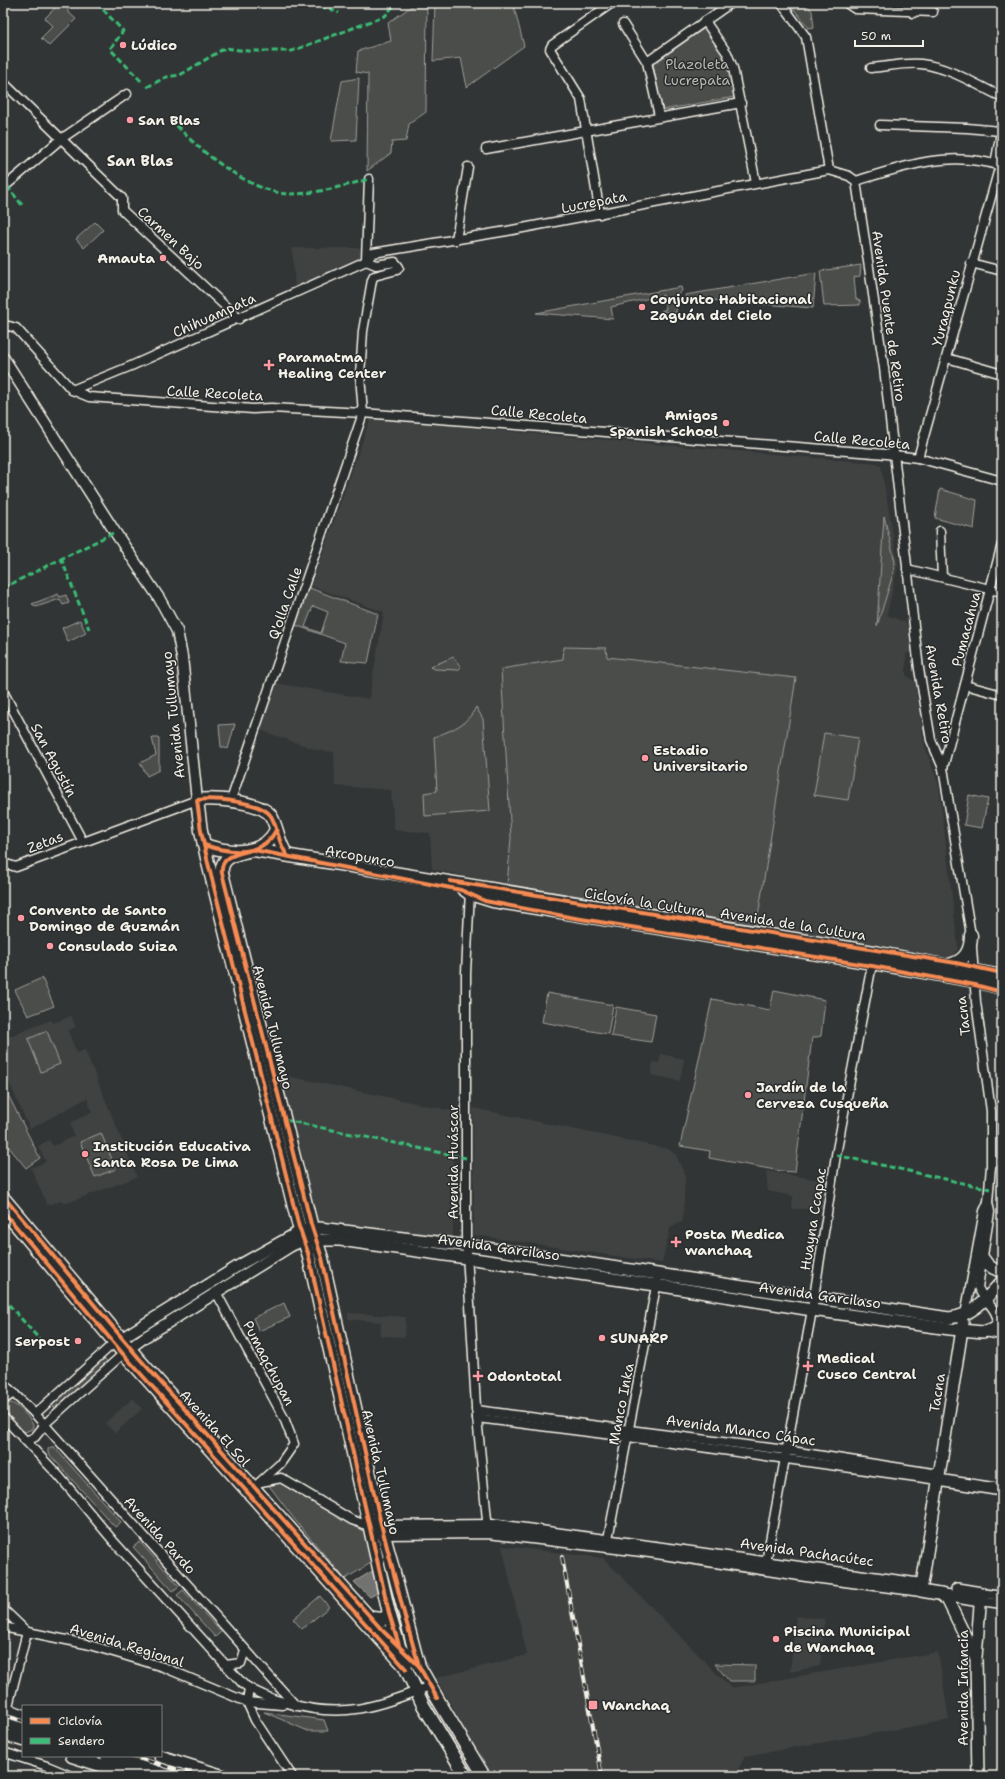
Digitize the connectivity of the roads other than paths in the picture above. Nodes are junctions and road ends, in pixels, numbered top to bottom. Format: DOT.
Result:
graph roads {
  1 [pos="612,3"];
  2 [pos="731,3"];
  3 [pos="782,3"];
  4 [pos="846,3"];
  5 [pos="913,3"];
  6 [pos="933,12"];
  7 [pos="913,13"];
  8 [pos="705,21"];
  9 [pos="623,24"];
  10 [pos="647,62"];
  11 [pos="871,68"];
  12 [pos="3,82"];
  13 [pos="127,94"];
  14 [pos="1002,97"];
  15 [pos="741,103"];
  16 [pos="659,116"];
  17 [pos="880,125"];
  18 [pos="1001,129"];
  19 [pos="587,131"];
  20 [pos="61,139"];
  21 [pos="486,149"];
  22 [pos="999,165"];
  23 [pos="468,167"];
  24 [pos="829,170"];
  25 [pos="369,179"];
  26 [pos="856,181"];
  27 [pos="756,183"];
  28 [pos="3,188"];
  29 [pos="600,214"];
  30 [pos="456,240"];
  31 [pos="366,261"];
  32 [pos="971,263"];
  33 [pos="1002,271"];
  34 [pos="239,319"];
  35 [pos="6,327"];
  36 [pos="3,357"];
  37 [pos="947,358"];
  38 [pos="1002,374"];
  39 [pos="72,390"];
  40 [pos="363,413"];
  41 [pos="895,455"];
  42 [pos="918,458"];
  43 [pos="1002,481"];
  44 [pos="940,531"];
  45 [pos="1002,544"];
  46 [pos="907,569"];
  47 [pos="942,577"];
  48 [pos="990,589"];
  49 [pos="1002,592"];
  50 [pos="965,685"];
  51 [pos="3,691"];
  52 [pos="1002,695"];
  53 [pos="943,768"];
  54 [pos="197,800"];
  55 [pos="231,800"];
  56 [pos="276,830"];
  57 [pos="83,842"];
  58 [pos="204,845"];
  59 [pos="251,850"];
  60 [pos="287,855"];
  61 [pos="3,863"];
  62 [pos="467,889"];
  63 [pos="972,935"];
  64 [pos="874,957"];
  65 [pos="947,965"];
  66 [pos="975,975"];
  67 [pos="1002,976"];
  68 [pos="1002,988"];
  69 [pos="3,1196"];
  70 [pos="988,1202"];
  71 [pos="3,1211"];
  72 [pos="315,1235"];
  73 [pos="302,1236"];
  74 [pos="466,1245"];
  75 [pos="467,1258"];
  76 [pos="983,1258"];
  77 [pos="1002,1272"];
  78 [pos="658,1280"];
  79 [pos="1002,1281"];
  80 [pos="216,1292"];
  81 [pos="814,1297"];
  82 [pos="985,1300"];
  83 [pos="812,1310"];
  84 [pos="968,1313"];
  85 [pos="1000,1327"];
  86 [pos="962,1330"];
  87 [pos="118,1341"];
  88 [pos="126,1351"];
  89 [pos="3,1383"];
  90 [pos="14,1394"];
  91 [pos="3,1400"];
  92 [pos="35,1414"];
  93 [pos="477,1414"];
  94 [pos="3,1416"];
  95 [pos="45,1425"];
  96 [pos="629,1433"];
  97 [pos="26,1441"];
  98 [pos="785,1454"];
  99 [pos="280,1464"];
  100 [pos="938,1477"];
  101 [pos="281,1478"];
  102 [pos="1002,1483"];
  103 [pos="254,1488"];
  104 [pos="1002,1490"];
  105 [pos="369,1526"];
  106 [pos="488,1528"];
  107 [pos="383,1530"];
  108 [pos="607,1543"];
  109 [pos="766,1565"];
  110 [pos="921,1588"];
  111 [pos="940,1594"];
  112 [pos="1002,1596"];
  113 [pos="980,1597"];
  114 [pos="1002,1604"];
  115 [pos="3,1609"];
  116 [pos="389,1613"];
  117 [pos="372,1618"];
  118 [pos="3,1627"];
  119 [pos="27,1632"];
  120 [pos="400,1647"];
  121 [pos="245,1650"];
  122 [pos="976,1657"];
  123 [pos="226,1665"];
  124 [pos="419,1666"];
  125 [pos="406,1669"];
  126 [pos="430,1686"];
  127 [pos="249,1688"];
  128 [pos="417,1691"];
  129 [pos="244,1701"];
  130 [pos="297,1706"];
  131 [pos="5,1709"];
  132 [pos="22,1715"];
  133 [pos="3,1722"];
  134 [pos="22,1728"];
  135 [pos="3,1734"];
  136 [pos="22,1740"];
  137 [pos="3,1752"];
  138 [pos="75,1757"];
  139 [pos="110,1757"];
  140 [pos="162,1757"];
  141 [pos="120,1773"];
  142 [pos="71,1776"];
  143 [pos="135,1776"];
  144 [pos="169,1776"];
  145 [pos="224,1776"];
  146 [pos="292,1776"];
  147 [pos="466,1776"];
  148 [pos="484,1776"];
  149 [pos="978,1776"];
  1 -- 19 [label="street"];
  2 -- 8 [label="street"];
  3 -- 24 [label="street"];
  4 -- 7 [label="street"];
  5 -- 7 [label="street"];
  6 -- 7 [label="street"];
  8 -- 10 [label="street"];
  8 -- 15 [label="street"];
  9 -- 10 [label="street"];
  10 -- 16 [label="street"];
  11 -- 14 [label="street"];
  12 -- 20 [label="street, Carmen Bajo"];
  13 -- 20 [label="street"];
  15 -- 16 [label="street"];
  15 -- 27 [label="street"];
  16 -- 19 [label="street"];
  17 -- 18 [label="street"];
  18 -- 22 [label="street, Yuraqpunku"];
  19 -- 21 [label="street"];
  19 -- 29 [label="street"];
  20 -- 28 [label="street"];
  20 -- 34 [label="street, Carmen Bajo"];
  22 -- 26 [label="street"];
  22 -- 32 [label="street, Yuraqpunku"];
  23 -- 30 [label="street"];
  24 -- 26 [label="street"];
  24 -- 27 [label="street, Lucrepata"];
  25 -- 31 [label="street"];
  26 -- 41 [label="street, Avenida Puente de Retiro"];
  27 -- 29 [label="street, Lucrepata"];
  29 -- 30 [label="street, Lucrepata"];
  30 -- 31 [label="street, Lucrepata"];
  31 -- 34 [label="street, Chihuampata"];
  31 -- 40 [label="street"];
  32 -- 33 [label="street"];
  32 -- 37 [label="street, Yuraqpunku"];
  34 -- 39 [label="street, Chihuampata"];
  35 -- 39 [label="street"];
  36 -- 54 [label="street, Avenida Tullumayo"];
  37 -- 38 [label="street"];
  37 -- 42 [label="street, Yuraqpunku"];
  39 -- 40 [label="street, Calle Recoleta"];
  40 -- 41 [label="street, Calle Recoleta"];
  40 -- 55 [label="street, Q'olla Calle"];
  41 -- 42 [label="street, Calle Recoleta"];
  41 -- 46 [label="street, Avenida Retiro"];
  42 -- 43 [label="street, Calle Recoleta"];
  44 -- 47 [label="street"];
  45 -- 48 [label="street, Pumacahua"];
  46 -- 47 [label="street"];
  46 -- 53 [label="street, Avenida Retiro"];
  47 -- 48 [label="street"];
  48 -- 49 [label="street"];
  48 -- 50 [label="street, Pumacahua"];
  50 -- 52 [label="street"];
  50 -- 53 [label="street, Pumacahua"];
  51 -- 57 [label="street, San Agustín"];
  53 -- 63 [label="street, Avenida Retiro"];
  54 -- 55 [label="main road"];
  54 -- 57 [label="street, Zetas"];
  54 -- 58 [label="main road, Avenida Tullumayo"];
  55 -- 56 [label="main road"];
  56 -- 59 [label="main road, Avenida Tullumayo"];
  56 -- 60 [label="main road"];
  57 -- 61 [label="street, Zetas"];
  58 -- 59 [label="main road, Arcopunco"];
  58 -- 73 [label="main road, Avenida Tullumayo"];
  59 -- 60 [label="main road, Arcopunco"];
  59 -- 72 [label="main road, Avenida Tullumayo"];
  60 -- 62 [label="main road, Arcopunco"];
  62 -- 64 [label="main road, Avenida de la Cultura"];
  62 -- 74 [label="street, Avenida Huáscar"];
  63 -- 65 [label="main road"];
  63 -- 66 [label="street"];
  64 -- 65 [label="main road, Avenida de la Cultura"];
  64 -- 66 [label="main road, Avenida de la Cultura"];
  64 -- 81 [label="street, Huayna Ccapac"];
  65 -- 66 [label="main road, Avenida de la Cultura"];
  66 -- 67 [label="main road, Avenida de la Cultura"];
  66 -- 68 [label="main road, Avenida de la Cultura"];
  66 -- 70 [label="street, Tacna"];
  69 -- 87 [label="street, Avenida El Sol"];
  70 -- 76 [label="street, Tacna"];
  70 -- 84 [label="street, Tacna"];
  71 -- 87 [label="street, Avenida El Sol"];
  72 -- 73 [label="main road, Avenida Garcilaso"];
  72 -- 74 [label="main road, Avenida Garcilaso"];
  72 -- 75 [label="main road, Avenida Garcilaso"];
  72 -- 107 [label="main road, Avenida Tullumayo"];
  73 -- 80 [label="street, Avenida Garcilaso"];
  73 -- 87 [label="street, Avenida Garcilaso"];
  73 -- 105 [label="main road, Avenida Tullumayo"];
  74 -- 75 [label="street, Avenida Huáscar"];
  74 -- 78 [label="main road, Avenida Garcilaso"];
  75 -- 78 [label="main road, Avenida Garcilaso"];
  75 -- 93 [label="street, Avenida Huáscar"];
  76 -- 77 [label="main road"];
  76 -- 82 [label="street, Tacna"];
  78 -- 81 [label="main road, Avenida Garcilaso"];
  78 -- 83 [label="main road, Avenida Garcilaso"];
  78 -- 96 [label="street, Manco Inka"];
  79 -- 82 [label="main road"];
  80 -- 88 [label="street, Avenida Garcilaso"];
  80 -- 99 [label="street, Pumaqchupan"];
  81 -- 83 [label="street, Huayna Ccapac"];
  81 -- 84 [label="main road, Avenida Garcilaso"];
  82 -- 84 [label="main road"];
  82 -- 85 [label="street, Tacna"];
  83 -- 86 [label="main road, Avenida Garcilaso"];
  83 -- 98 [label="street, Huayna Ccapac"];
  84 -- 86 [label="main road, Tacna"];
  85 -- 86 [label="main road, Avenida Garcilaso"];
  86 -- 100 [label="main road, Tacna"];
  87 -- 88 [label="street, Avenida El Sol"];
  87 -- 92 [label="street, Avenida Garcilaso"];
  88 -- 95 [label="street, Avenida Garcilaso"];
  88 -- 103 [label="street, Avenida El Sol"];
  89 -- 90 [label="street, Avenida Pardo"];
  90 -- 91 [label="street"];
  90 -- 92 [label="street, Avenida Pardo"];
  92 -- 95 [label="street, Avenida Pardo"];
  93 -- 96 [label="street, Avenida Manco Cápac"];
  93 -- 106 [label="street, Avenida Huáscar"];
  94 -- 97 [label="street"];
  95 -- 97 [label="street, Avenida Garcilaso"];
  95 -- 121 [label="street, Avenida Pardo"];
  96 -- 98 [label="street, Avenida Manco Cápac"];
  96 -- 108 [label="street, Manco Inka"];
  97 -- 123 [label="street"];
  98 -- 100 [label="street, Avenida Manco Cápac"];
  98 -- 109 [label="street, Huayna Ccapac"];
  99 -- 101 [label="street"];
  99 -- 103 [label="street"];
  100 -- 102 [label="main road, Avenida Manco Cápac"];
  100 -- 104 [label="main road, Avenida Manco Cápac"];
  100 -- 110 [label="main road, Tacna"];
  101 -- 103 [label="street"];
  101 -- 105 [label="street"];
  103 -- 117 [label="street, Avenida El Sol"];
  103 -- 125 [label="street, Avenida El Sol"];
  105 -- 107 [label="street"];
  105 -- 116 [label="main road, Avenida Tullumayo"];
  106 -- 107 [label="street, Avenida Pachacútec"];
  106 -- 107 [label="street, Avenida Pachacútec"];
  106 -- 108 [label="street, Avenida Pachacútec"];
  107 -- 124 [label="main road, Avenida Tullumayo"];
  108 -- 109 [label="street, Avenida Pachacútec"];
  109 -- 110 [label="street, Avenida Pachacútec"];
  110 -- 111 [label="main road, Avenida Pachacútec"];
  110 -- 113 [label="main road, Avenida Pachacútec"];
  111 -- 113 [label="main road, Avenida Pachacútec"];
  111 -- 122 [label="main road"];
  112 -- 113 [label="street, Avenida Pachacútec"];
  113 -- 114 [label="street, Avenida Pachacútec"];
  113 -- 122 [label="main road, Avenida Infancia"];
  115 -- 119 [label="street"];
  116 -- 117 [label="main road"];
  116 -- 120 [label="main road, Avenida Tullumayo"];
  117 -- 120 [label="street, Avenida El Sol"];
  118 -- 119 [label="street, Avenida Regional"];
  119 -- 129 [label="street, Avenida Regional"];
  119 -- 131 [label="street"];
  120 -- 124 [label="street, Avenida El Sol"];
  120 -- 125 [label="main road, Avenida Tullumayo"];
  121 -- 123 [label="street"];
  121 -- 130 [label="street, Avenida Pardo"];
  122 -- 149 [label="main road, Avenida Infancia"];
  123 -- 127 [label="street"];
  124 -- 126 [label="main road, Avenida Tullumayo"];
  125 -- 128 [label="main road, Avenida Tullumayo"];
  126 -- 128 [label="street"];
  126 -- 148 [label="main road, Avenida Tullumayo"];
  127 -- 129 [label="street"];
  127 -- 130 [label="street"];
  128 -- 130 [label="street"];
  128 -- 147 [label="main road, Avenida Tullumayo"];
  129 -- 130 [label="street, Avenida Regional"];
  129 -- 146 [label="street"];
  131 -- 132 [label="main road"];
  131 -- 133 [label="street"];
  133 -- 134 [label="main road"];
  135 -- 136 [label="main road"];
  137 -- 142 [label="street"];
  138 -- 141 [label="main road"];
  139 -- 144 [label="main road"];
  140 -- 145 [label="main road"];
  141 -- 143 [label="main road"];
}
